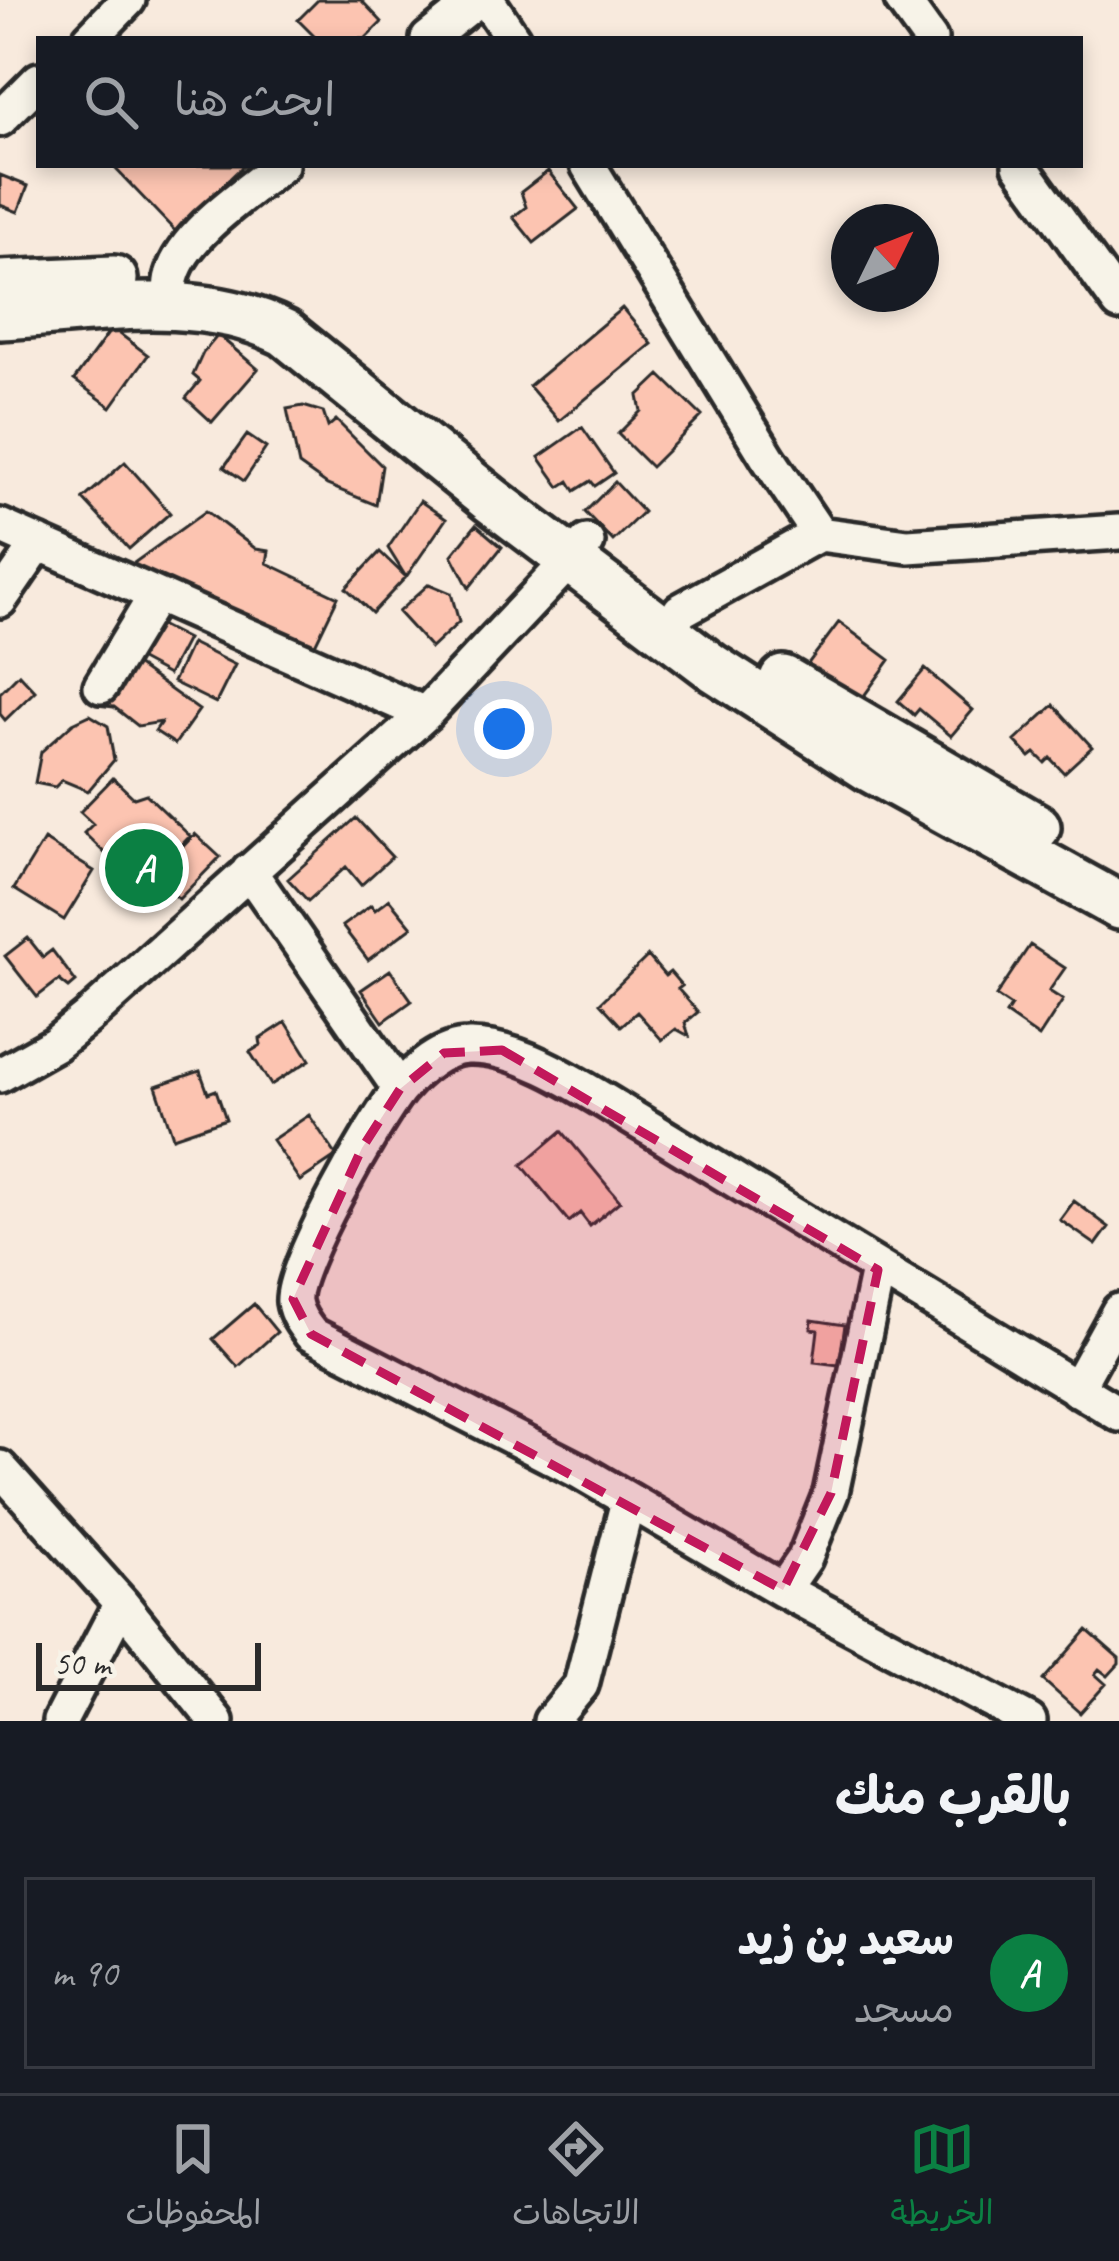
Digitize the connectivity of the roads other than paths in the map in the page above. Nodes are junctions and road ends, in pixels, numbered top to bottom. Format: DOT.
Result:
graph roads {
  1 [pos="128,0"];
  2 [pos="477,0"];
  3 [pos="487,0"];
  4 [pos="902,0"];
  5 [pos="93,36"];
  6 [pos="432,36"];
  7 [pos="511,36"];
  8 [pos="928,36"];
  9 [pos="36,83"];
  10 [pos="0,119"];
  11 [pos="277,168"];
  12 [pos="590,168"];
  13 [pos="1022,168"];
  14 [pos="0,284"];
  15 [pos="171,291"];
  16 [pos="1119,303"];
  17 [pos="0,316"];
  18 [pos="0,526"];
  19 [pos="1119,532"];
  20 [pos="819,534"];
  21 [pos="39,543"];
  22 [pos="579,552"];
  23 [pos="155,595"];
  24 [pos="0,601"];
  25 [pos="680,611"];
  26 [pos="101,686"];
  27 [pos="425,714"];
  28 [pos="1119,870"];
  29 [pos="249,871"];
  30 [pos="1119,906"];
  31 [pos="0,1075"];
  32 [pos="400,1088"];
  33 [pos="878,1270"];
  34 [pos="1119,1311"];
  35 [pos="1076,1389"];
  36 [pos="1119,1414"];
  37 [pos="0,1468"];
  38 [pos="628,1502"];
  39 [pos="783,1590"];
  40 [pos="121,1603"];
  41 [pos="60,1721"];
  42 [pos="215,1721"];
  43 [pos="551,1721"];
  44 [pos="1029,1721"];
  1 -- 5 [label="street"];
  2 -- 6 [label="street"];
  3 -- 7 [label="street"];
  4 -- 8 [label="street"];
  9 -- 10 [label="street"];
  11 -- 15 [label="street"];
  12 -- 20 [label="street"];
  13 -- 16 [label="street"];
  14 -- 15 [label="street"];
  15 -- 17 [label="street"];
  15 -- 22 [label="street"];
  18 -- 21 [label="street"];
  19 -- 20 [label="street"];
  20 -- 25 [label="street"];
  21 -- 23 [label="street"];
  21 -- 24 [label="street"];
  22 -- 25 [label="street"];
  22 -- 27 [label="street"];
  22 -- 30 [label="street"];
  23 -- 26 [label="street"];
  23 -- 27 [label="street"];
  25 -- 28 [label="street"];
  27 -- 29 [label="street"];
  29 -- 31 [label="street"];
  29 -- 32 [label="street"];
  32 -- 33 [label="street"];
  32 -- 38 [label="street"];
  33 -- 35 [label="street"];
  33 -- 39 [label="street"];
  34 -- 35 [label="street"];
  35 -- 36 [label="street"];
  37 -- 40 [label="street"];
  38 -- 39 [label="street"];
  38 -- 43 [label="street"];
  39 -- 44 [label="street"];
  40 -- 41 [label="street"];
  40 -- 42 [label="street"];
}
